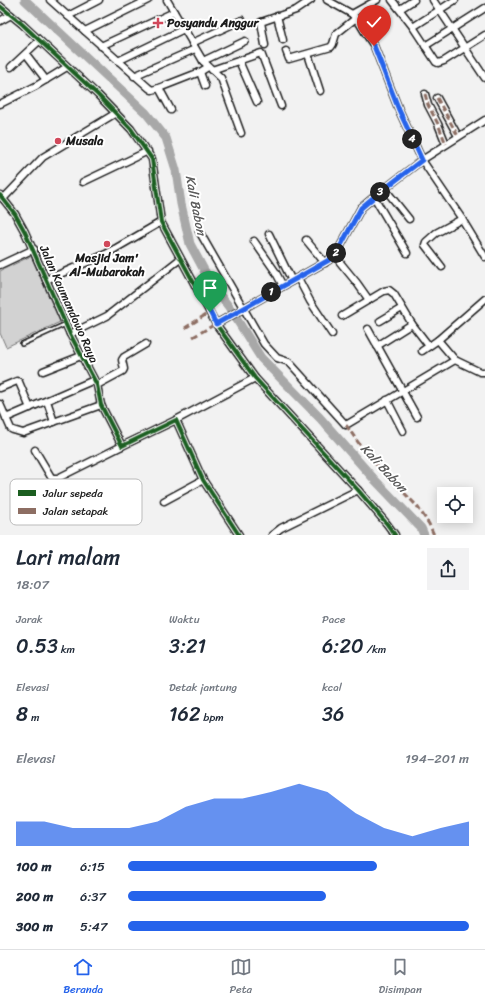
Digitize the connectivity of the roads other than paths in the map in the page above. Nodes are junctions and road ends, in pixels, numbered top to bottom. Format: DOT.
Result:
graph roads {
  1 [pos="50,0"];
  2 [pos="98,0"];
  3 [pos="148,0"];
  4 [pos="167,0"];
  5 [pos="311,0"];
  6 [pos="327,0"];
  7 [pos="392,0"];
  8 [pos="414,0"];
  9 [pos="433,0"];
  10 [pos="455,0"];
  11 [pos="372,1"];
  12 [pos="0,6"];
  13 [pos="485,8"];
  14 [pos="400,9"];
  15 [pos="440,10"];
  16 [pos="174,12"];
  17 [pos="11,15"];
  18 [pos="68,16"];
  19 [pos="277,16"];
  20 [pos="354,16"];
  21 [pos="242,20"];
  22 [pos="0,21"];
  23 [pos="413,27"];
  24 [pos="184,28"];
  25 [pos="453,29"];
  26 [pos="85,31"];
  27 [pos="485,35"];
  28 [pos="283,40"];
  29 [pos="39,41"];
  30 [pos="245,41"];
  31 [pos="265,45"];
  32 [pos="101,46"];
  33 [pos="194,46"];
  34 [pos="425,46"];
  35 [pos="465,48"];
  36 [pos="286,52"];
  37 [pos="26,54"];
  38 [pos="308,54"];
  39 [pos="203,60"];
  40 [pos="118,61"];
  41 [pos="239,61"];
  42 [pos="11,67"];
  43 [pos="67,67"];
  44 [pos="210,68"];
  45 [pos="200,72"];
  46 [pos="134,76"];
  47 [pos="485,78"];
  48 [pos="46,80"];
  49 [pos="205,86"];
  50 [pos="159,88"];
  51 [pos="320,91"];
  52 [pos="424,94"];
  53 [pos="437,98"];
  54 [pos="257,102"];
  55 [pos="0,104"];
  56 [pos="281,106"];
  57 [pos="171,110"];
  58 [pos="116,113"];
  59 [pos="485,120"];
  60 [pos="241,133"];
  61 [pos="458,136"];
  62 [pos="446,144"];
  63 [pos="148,151"];
  64 [pos="422,160"];
  65 [pos="83,182"];
  66 [pos="385,189"];
  67 [pos="2,197"];
  68 [pos="374,197"];
  69 [pos="409,219"];
  70 [pos="462,219"];
  71 [pos="161,222"];
  72 [pos="199,231"];
  73 [pos="269,234"];
  74 [pos="254,240"];
  75 [pos="306,240"];
  76 [pos="34,249"];
  77 [pos="407,252"];
  78 [pos="334,255"];
  79 [pos="485,258"];
  80 [pos="180,259"];
  81 [pos="325,263"];
  82 [pos="0,265"];
  83 [pos="442,267"];
  84 [pos="295,279"];
  85 [pos="46,280"];
  86 [pos="283,286"];
  87 [pos="485,298"];
  88 [pos="369,300"];
  89 [pos="243,308"];
  90 [pos="402,308"];
  91 [pos="342,316"];
  92 [pos="380,321"];
  93 [pos="66,324"];
  94 [pos="217,324"];
  95 [pos="412,324"];
  96 [pos="368,329"];
  97 [pos="70,334"];
  98 [pos="332,334"];
  99 [pos="438,340"];
  100 [pos="22,344"];
  101 [pos="146,344"];
  102 [pos="377,346"];
  103 [pos="429,346"];
  104 [pos="422,351"];
  105 [pos="81,356"];
  106 [pos="455,360"];
  107 [pos="43,371"];
  108 [pos="485,372"];
  109 [pos="255,378"];
  110 [pos="95,383"];
  111 [pos="0,388"];
  112 [pos="403,391"];
  113 [pos="387,400"];
  114 [pos="47,401"];
  115 [pos="0,404"];
  116 [pos="101,405"];
  117 [pos="30,408"];
  118 [pos="417,417"];
  119 [pos="6,418"];
  120 [pos="176,420"];
  121 [pos="54,422"];
  122 [pos="403,431"];
  123 [pos="122,446"];
  124 [pos="35,450"];
  125 [pos="202,480"];
  126 [pos="358,490"];
  127 [pos="164,501"];
  128 [pos="239,535"];
  129 [pos="272,535"];
  130 [pos="395,535"];
  1 -- 18 [label="street"];
  2 -- 18 [label="street"];
  3 -- 26 [label="street"];
  4 -- 16 [label="street"];
  5 -- 19 [label="street"];
  6 -- 20 [label="street"];
  7 -- 14 [label="street"];
  8 -- 14 [label="street"];
  9 -- 15 [label="street"];
  10 -- 15 [label="street"];
  11 -- 20 [label="street"];
  12 -- 17 [label="street"];
  13 -- 25 [label="street"];
  14 -- 23 [label="street"];
  15 -- 23 [label="street"];
  15 -- 25 [label="street"];
  16 -- 24 [label="street"];
  16 -- 32 [label="street"];
  17 -- 22 [label="street"];
  17 -- 29 [label="street"];
  18 -- 26 [label="street"];
  19 -- 28 [label="street"];
  19 -- 31 [label="street"];
  20 -- 38 [label="street"];
  20 -- 64 [label="street"];
  21 -- 33 [label="street"];
  23 -- 34 [label="street"];
  24 -- 33 [label="street"];
  24 -- 40 [label="street"];
  25 -- 34 [label="street"];
  25 -- 35 [label="street"];
  26 -- 32 [label="street"];
  27 -- 35 [label="street"];
  29 -- 37 [label="street"];
  29 -- 43 [label="street"];
  30 -- 39 [label="street"];
  32 -- 40 [label="street"];
  33 -- 39 [label="street"];
  33 -- 46 [label="street"];
  34 -- 35 [label="street"];
  35 -- 47 [label="street"];
  36 -- 38 [label="street"];
  37 -- 42 [label="street"];
  37 -- 48 [label="street"];
  38 -- 51 [label="street"];
  39 -- 44 [label="street"];
  40 -- 46 [label="street"];
  41 -- 44 [label="street"];
  41 -- 54 [label="street"];
  41 -- 56 [label="street"];
  43 -- 48 [label="street"];
  43 -- 58 [label="street"];
  44 -- 45 [label="street"];
  44 -- 60 [label="street"];
  45 -- 49 [label="street"];
  45 -- 50 [label="street"];
  46 -- 50 [label="street"];
  48 -- 55 [label="street"];
  50 -- 57 [label="street"];
  52 -- 62 [label="street"];
  53 -- 61 [label="street"];
  58 -- 63 [label="street"];
  58 -- 67 [label="street"];
  59 -- 61 [label="street"];
  61 -- 62 [label="street"];
  62 -- 64 [label="street"];
  63 -- 65 [label="street"];
  63 -- 71 [label="street"];
  64 -- 66 [label="street"];
  64 -- 70 [label="street"];
  66 -- 68 [label="street"];
  66 -- 69 [label="street"];
  67 -- 76 [label="street, Jalan Kaumandowo Raya"];
  68 -- 77 [label="street"];
  68 -- 78 [label="street"];
  70 -- 79 [label="street"];
  70 -- 83 [label="street"];
  71 -- 80 [label="street"];
  71 -- 85 [label="street"];
  72 -- 89 [label="street"];
  73 -- 84 [label="street"];
  74 -- 86 [label="street"];
  75 -- 81 [label="street"];
  76 -- 82 [label="street"];
  76 -- 85 [label="street, Jalan Kaumandowo Raya"];
  78 -- 81 [label="street"];
  78 -- 88 [label="street"];
  80 -- 94 [label="street"];
  80 -- 97 [label="street"];
  81 -- 84 [label="street"];
  84 -- 86 [label="street"];
  84 -- 98 [label="street"];
  85 -- 93 [label="street, Jalan Kaumandowo Raya"];
  86 -- 89 [label="street"];
  87 -- 99 [label="street"];
  88 -- 90 [label="street"];
  88 -- 91 [label="street"];
  89 -- 94 [label="street"];
  89 -- 113 [label="street"];
  90 -- 92 [label="street"];
  90 -- 95 [label="street"];
  93 -- 97 [label="street, Jalan Kaumandowo Raya"];
  93 -- 100 [label="lane"];
  94 -- 109 [label="street"];
  95 -- 102 [label="street"];
  95 -- 103 [label="street"];
  96 -- 102 [label="street"];
  97 -- 105 [label="street, Jalan Kaumandowo Raya"];
  99 -- 103 [label="street"];
  99 -- 106 [label="street"];
  101 -- 110 [label="street"];
  102 -- 112 [label="street"];
  103 -- 104 [label="street"];
  105 -- 107 [label="street"];
  105 -- 110 [label="street, Jalan Kaumandowo Raya"];
  106 -- 108 [label="street"];
  106 -- 112 [label="street"];
  109 -- 120 [label="street"];
  109 -- 126 [label="street"];
  110 -- 114 [label="street"];
  110 -- 116 [label="street, Jalan Kaumandowo Raya"];
  111 -- 117 [label="street"];
  112 -- 113 [label="street"];
  112 -- 118 [label="street"];
  113 -- 122 [label="street"];
  114 -- 117 [label="street"];
  114 -- 121 [label="street"];
  115 -- 119 [label="street"];
  116 -- 121 [label="street"];
  116 -- 123 [label="street, Jalan Kaumandowo Raya"];
  117 -- 119 [label="street"];
  119 -- 121 [label="street"];
  120 -- 123 [label="street"];
  120 -- 125 [label="street"];
  123 -- 124 [label="street"];
  125 -- 127 [label="street"];
  125 -- 128 [label="street"];
  126 -- 129 [label="street"];
  126 -- 130 [label="street"];
}
